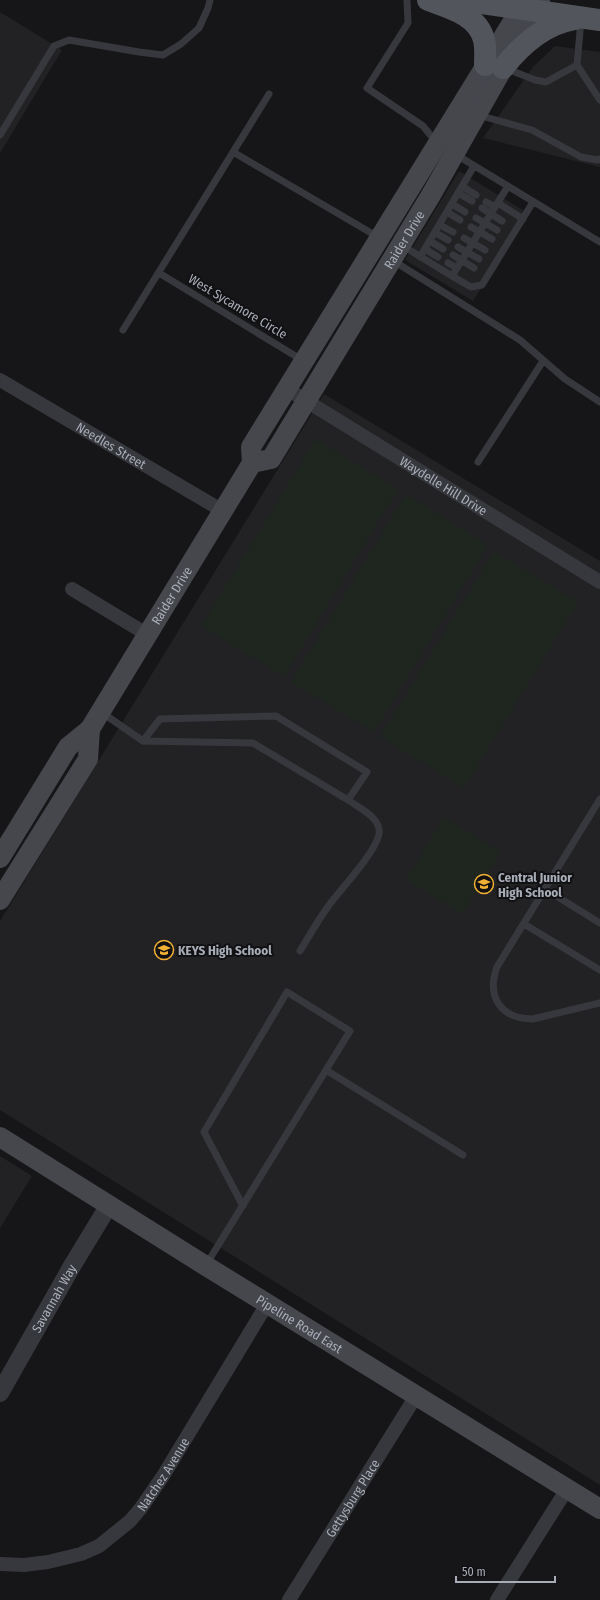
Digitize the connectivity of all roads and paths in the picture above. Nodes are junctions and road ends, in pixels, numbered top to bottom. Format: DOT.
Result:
graph roads {
  1 [pos="210,0"];
  2 [pos="407,0"];
  3 [pos="428,0"];
  4 [pos="461,0"];
  5 [pos="531,5"];
  6 [pos="591,19"];
  7 [pos="577,65"];
  8 [pos="494,67"];
  9 [pos="269,94"];
  10 [pos="600,100"];
  11 [pos="478,114"];
  12 [pos="0,135"];
  13 [pos="437,144"];
  14 [pos="233,152"];
  15 [pos="454,154"];
  16 [pos="600,159"];
  17 [pos="474,166"];
  18 [pos="508,186"];
  19 [pos="463,187"];
  20 [pos="458,193"];
  21 [pos="533,202"];
  22 [pos="452,204"];
  23 [pos="496,205"];
  24 [pos="447,212"];
  25 [pos="465,212"];
  26 [pos="490,214"];
  27 [pos="476,218"];
  28 [pos="523,219"];
  29 [pos="460,220"];
  30 [pos="502,221"];
  31 [pos="485,224"];
  32 [pos="440,225"];
  33 [pos="471,227"];
  34 [pos="497,230"];
  35 [pos="453,232"];
  36 [pos="479,232"];
  37 [pos="436,233"];
  38 [pos="464,238"];
  39 [pos="492,239"];
  40 [pos="448,240"];
  41 [pos="430,241"];
  42 [pos="600,242"];
  43 [pos="472,243"];
  44 [pos="458,247"];
  45 [pos="425,249"];
  46 [pos="443,249"];
  47 [pos="385,250"];
  48 [pos="485,250"];
  49 [pos="467,252"];
  50 [pos="453,255"];
  51 [pos="420,257"];
  52 [pos="438,257"];
  53 [pos="479,259"];
  54 [pos="462,260"];
  55 [pos="448,263"];
  56 [pos="457,268"];
  57 [pos="474,268"];
  58 [pos="159,273"];
  59 [pos="452,276"];
  60 [pos="123,330"];
  61 [pos="304,361"];
  62 [pos="543,361"];
  63 [pos="0,380"];
  64 [pos="287,389"];
  65 [pos="306,400"];
  66 [pos="600,402"];
  67 [pos="478,462"];
  68 [pos="252,463"];
  69 [pos="223,511"];
  70 [pos="600,582"];
  71 [pos="72,589"];
  72 [pos="148,635"];
  73 [pos="101,712"];
  74 [pos="90,729"];
  75 [pos="143,741"];
  76 [pos="600,799"];
  77 [pos="348,800"];
  78 [pos="0,858"];
  79 [pos="545,889"];
  80 [pos="0,900"];
  81 [pos="600,923"];
  82 [pos="524,924"];
  83 [pos="300,950"];
  84 [pos="600,970"];
  85 [pos="600,1003"];
  86 [pos="326,1070"];
  87 [pos="0,1137"];
  88 [pos="463,1155"];
  89 [pos="109,1205"];
  90 [pos="243,1206"];
  91 [pos="206,1266"];
  92 [pos="267,1304"];
  93 [pos="0,1393"];
  94 [pos="416,1396"];
  95 [pos="567,1489"];
  96 [pos="600,1509"];
  97 [pos="0,1564"];
  98 [pos="288,1600"];
  99 [pos="497,1600"];
  1 -- 12 [label="lane"];
  2 -- 13 [label="lane"];
  3 -- 8 [label="main road"];
  4 -- 5 [label="main road"];
  5 -- 6 [label="main road"];
  5 -- 8 [label="main road, Raider Drive"];
  6 -- 7 [label="lane"];
  6 -- 8 [label="main road"];
  7 -- 8 [label="lane"];
  7 -- 10 [label="lane"];
  8 -- 11 [label="main road, Raider Drive"];
  8 -- 13 [label="main road, Raider Drive"];
  9 -- 14 [label="lane"];
  11 -- 15 [label="main road, Raider Drive"];
  11 -- 16 [label="lane"];
  13 -- 15 [label="main road"];
  13 -- 47 [label="main road, Raider Drive"];
  14 -- 47 [label="lane"];
  14 -- 58 [label="lane"];
  15 -- 17 [label="lane"];
  15 -- 47 [label="main road, Raider Drive"];
  17 -- 18 [label="lane"];
  17 -- 19 [label="lane"];
  18 -- 21 [label="lane"];
  18 -- 23 [label="lane"];
  19 -- 20 [label="lane"];
  19 -- 20 [label="lane"];
  20 -- 22 [label="lane"];
  21 -- 28 [label="lane"];
  21 -- 42 [label="lane"];
  22 -- 24 [label="lane"];
  22 -- 25 [label="lane"];
  23 -- 26 [label="lane"];
  23 -- 26 [label="lane"];
  23 -- 28 [label="lane"];
  24 -- 29 [label="lane"];
  24 -- 32 [label="lane"];
  26 -- 30 [label="lane"];
  26 -- 31 [label="lane"];
  27 -- 31 [label="lane"];
  28 -- 59 [label="lane"];
  31 -- 34 [label="lane"];
  31 -- 36 [label="lane"];
  32 -- 35 [label="lane"];
  32 -- 37 [label="lane"];
  33 -- 36 [label="lane"];
  36 -- 39 [label="lane"];
  36 -- 43 [label="lane"];
  37 -- 40 [label="lane"];
  37 -- 41 [label="lane"];
  38 -- 43 [label="lane"];
  41 -- 45 [label="lane"];
  41 -- 46 [label="lane"];
  43 -- 48 [label="lane"];
  43 -- 49 [label="lane"];
  44 -- 49 [label="lane"];
  45 -- 51 [label="lane"];
  45 -- 52 [label="lane"];
  47 -- 51 [label="lane"];
  47 -- 61 [label="main road, Raider Drive"];
  47 -- 62 [label="lane"];
  47 -- 65 [label="main road, Raider Drive"];
  49 -- 53 [label="lane"];
  49 -- 54 [label="lane"];
  50 -- 54 [label="lane"];
  51 -- 59 [label="lane"];
  54 -- 56 [label="lane"];
  54 -- 57 [label="lane"];
  55 -- 56 [label="lane"];
  56 -- 59 [label="lane"];
  58 -- 60 [label="lane"];
  58 -- 61 [label="lane, West Sycamore Circle"];
  61 -- 64 [label="main road, Raider Drive"];
  62 -- 66 [label="lane"];
  62 -- 67 [label="lane"];
  63 -- 69 [label="street, Needles Street"];
  64 -- 65 [label="street, Waydelle Hill Drive"];
  64 -- 68 [label="main road, Raider Drive"];
  65 -- 68 [label="main road, Raider Drive"];
  65 -- 70 [label="street, Waydelle Hill Drive"];
  68 -- 69 [label="main road, Raider Drive"];
  69 -- 72 [label="main road, Raider Drive"];
  71 -- 72 [label="street"];
  72 -- 73 [label="main road, Raider Drive"];
  73 -- 74 [label="main road, Raider Drive"];
  73 -- 75 [label="lane"];
  74 -- 78 [label="main road, Raider Drive"];
  74 -- 80 [label="main road, Raider Drive"];
  75 -- 77 [label="lane"];
  75 -- 77 [label="lane"];
  76 -- 79 [label="lane"];
  77 -- 83 [label="lane"];
  79 -- 81 [label="lane"];
  79 -- 82 [label="lane"];
  82 -- 84 [label="lane"];
  82 -- 85 [label="lane"];
  86 -- 88 [label="lane"];
  86 -- 90 [label="lane"];
  86 -- 90 [label="lane"];
  87 -- 89 [label="main road, Pipeline Road East"];
  89 -- 91 [label="main road, Pipeline Road East"];
  89 -- 93 [label="street, Savannah Way"];
  90 -- 91 [label="lane"];
  91 -- 92 [label="main road, Pipeline Road East"];
  92 -- 94 [label="main road, Pipeline Road East"];
  92 -- 97 [label="street, Natchez Avenue"];
  94 -- 95 [label="main road, Pipeline Road East"];
  94 -- 98 [label="street, Gettysburg Place"];
  95 -- 96 [label="main road, Pipeline Road East"];
  95 -- 99 [label="street"];
}
